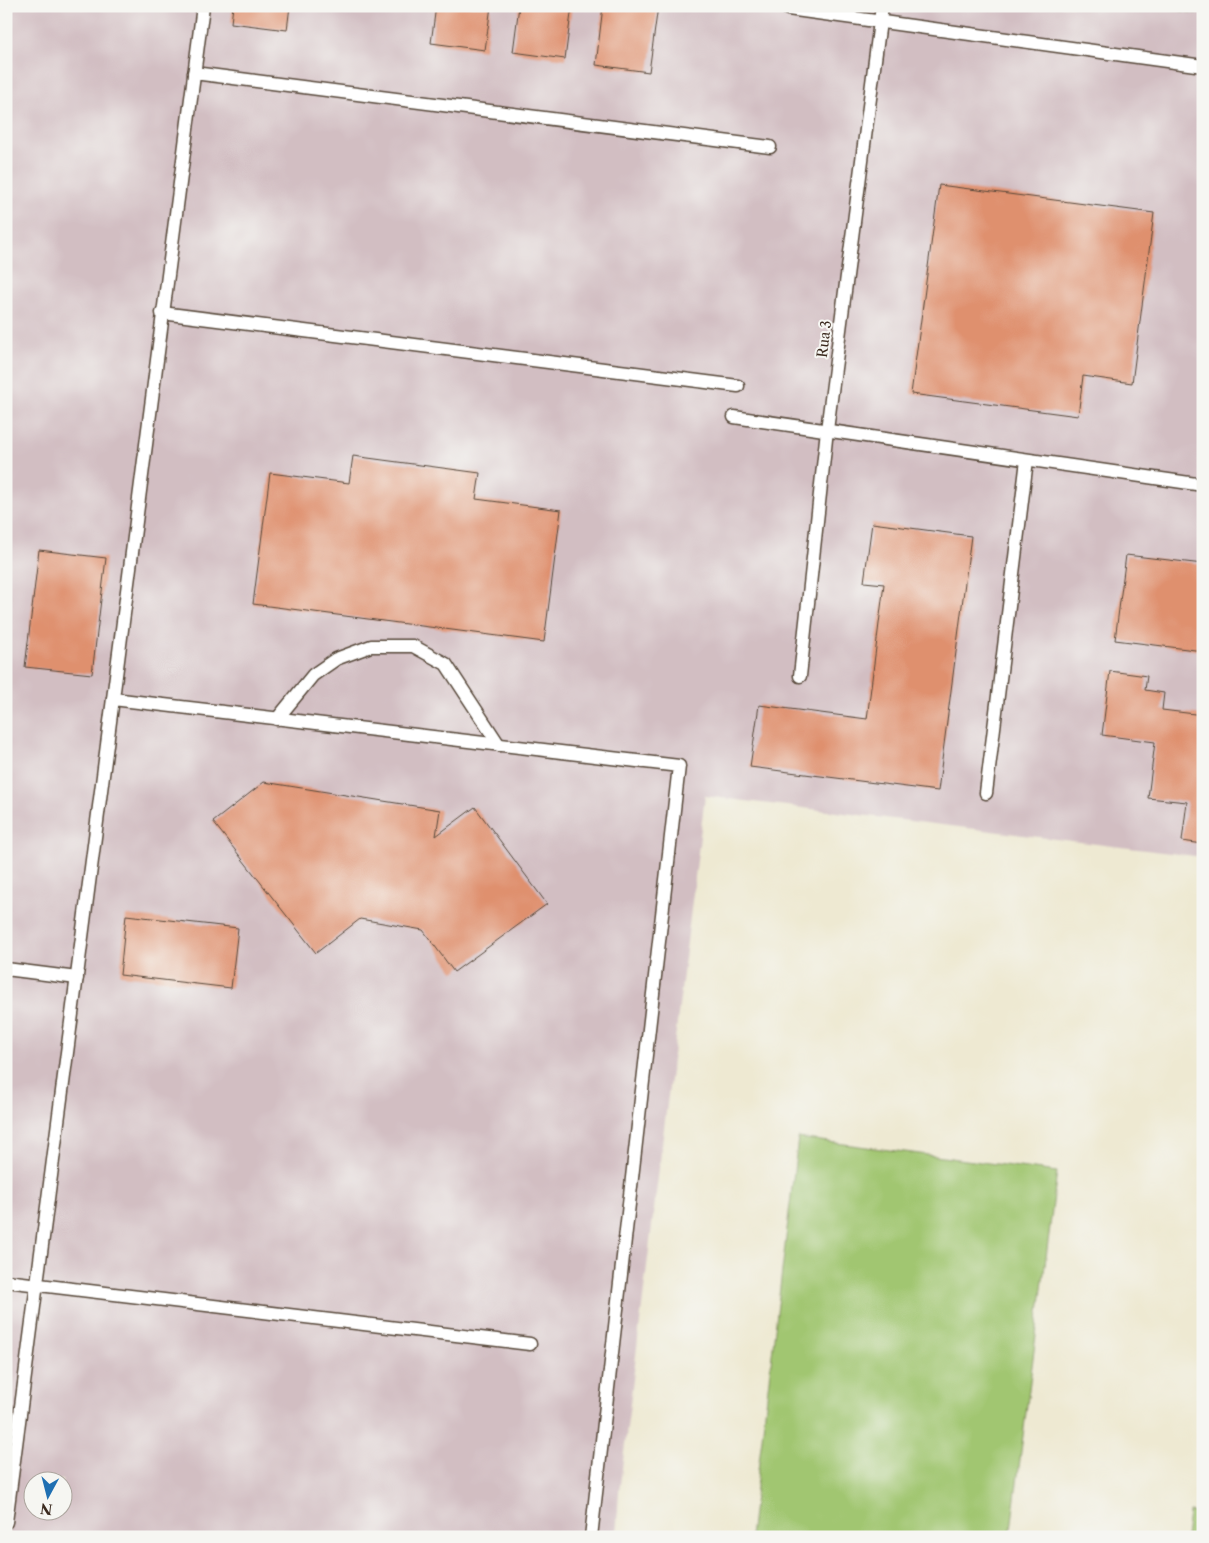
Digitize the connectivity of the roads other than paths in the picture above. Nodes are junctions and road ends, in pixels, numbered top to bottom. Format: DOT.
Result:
graph roads {
  1 [pos="203,6"];
  2 [pos="882,6"];
  3 [pos="788,9"];
  4 [pos="880,22"];
  5 [pos="1203,66"];
  6 [pos="194,73"];
  7 [pos="770,147"];
  8 [pos="162,313"];
  9 [pos="738,386"];
  10 [pos="734,417"];
  11 [pos="827,430"];
  12 [pos="1027,460"];
  13 [pos="1203,485"];
  14 [pos="800,676"];
  15 [pos="113,699"];
  16 [pos="278,719"];
  17 [pos="499,745"];
  18 [pos="986,793"];
  19 [pos="6,969"];
  20 [pos="77,978"];
  21 [pos="6,1281"];
  22 [pos="38,1285"];
  23 [pos="530,1344"];
  24 [pos="6,1522"];
  25 [pos="591,1537"];
  1 -- 6 [label="lane"];
  2 -- 4 [label="lane, Rua 3"];
  3 -- 4 [label="lane"];
  4 -- 5 [label="lane"];
  4 -- 11 [label="lane, Rua 3"];
  6 -- 7 [label="lane"];
  6 -- 8 [label="lane"];
  8 -- 9 [label="lane"];
  8 -- 15 [label="lane"];
  10 -- 11 [label="lane"];
  11 -- 12 [label="lane"];
  11 -- 14 [label="lane, Rua 3"];
  12 -- 13 [label="lane"];
  12 -- 18 [label="lane"];
  15 -- 16 [label="lane"];
  15 -- 20 [label="lane"];
  16 -- 17 [label="lane"];
  16 -- 17 [label="lane"];
  17 -- 25 [label="lane"];
  19 -- 20 [label="lane"];
  20 -- 22 [label="lane"];
  21 -- 22 [label="lane"];
  22 -- 23 [label="lane"];
  22 -- 24 [label="lane"];
}
